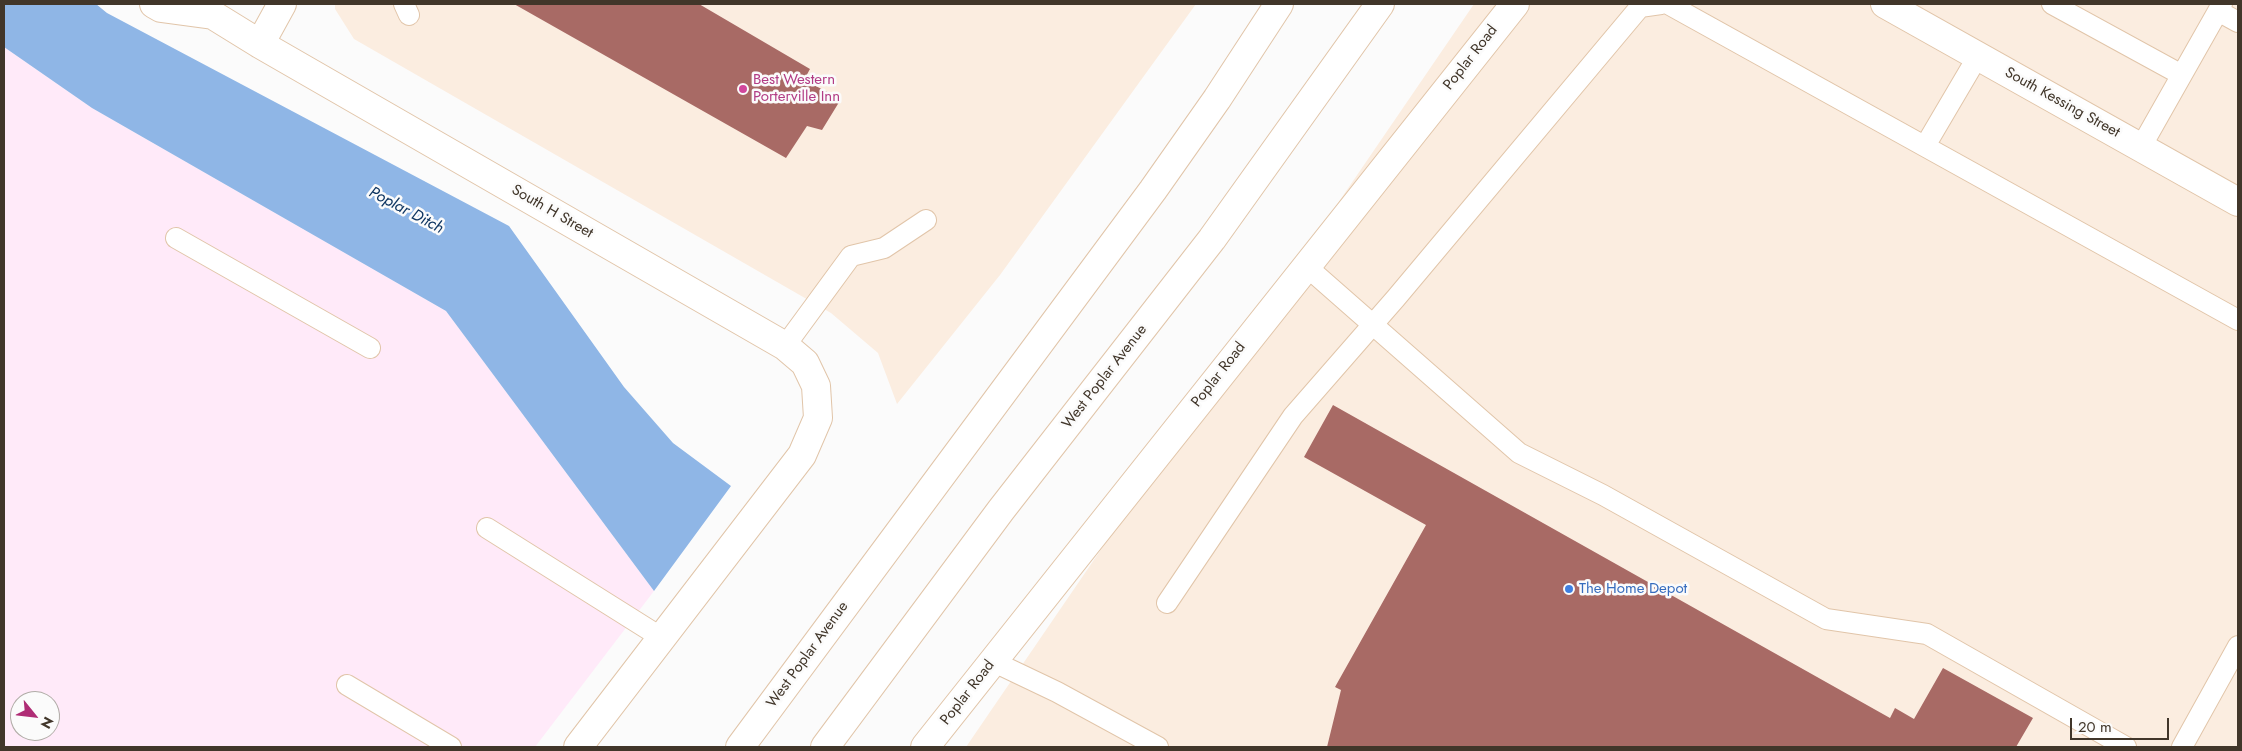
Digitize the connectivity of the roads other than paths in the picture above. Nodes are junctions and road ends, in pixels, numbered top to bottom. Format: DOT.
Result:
graph roads {
  1 [pos="154,4"];
  2 [pos="282,4"];
  3 [pos="1279,4"];
  4 [pos="1380,4"];
  5 [pos="1515,4"];
  6 [pos="1660,4"];
  7 [pos="1668,4"];
  8 [pos="1885,4"];
  9 [pos="2052,4"];
  10 [pos="213,7"];
  11 [pos="2220,7"];
  12 [pos="2238,22"];
  13 [pos="260,44"];
  14 [pos="1978,56"];
  15 [pos="2180,74"];
  16 [pos="1924,146"];
  17 [pos="2141,147"];
  18 [pos="2238,202"];
  19 [pos="926,220"];
  20 [pos="176,238"];
  21 [pos="1306,266"];
  22 [pos="2238,320"];
  23 [pos="1373,324"];
  24 [pos="785,346"];
  25 [pos="370,348"];
  26 [pos="487,528"];
  27 [pos="1167,603"];
  28 [pos="662,638"];
  29 [pos="2238,646"];
  30 [pos="992,661"];
  31 [pos="347,685"];
  32 [pos="451,747"];
  33 [pos="578,747"];
  34 [pos="740,747"];
  35 [pos="825,747"];
  36 [pos="925,747"];
  37 [pos="1158,747"];
  38 [pos="2126,747"];
  39 [pos="2182,747"];
  1 -- 10 [label="street, South H Street"];
  2 -- 13 [label="street"];
  3 -- 34 [label="street, West Poplar Avenue"];
  4 -- 35 [label="street, West Poplar Avenue"];
  5 -- 21 [label="street, Poplar Road"];
  6 -- 23 [label="lane"];
  7 -- 16 [label="lane"];
  8 -- 14 [label="street, South Kessing Street"];
  9 -- 15 [label="lane"];
  10 -- 13 [label="street, South H Street"];
  11 -- 12 [label="lane"];
  11 -- 15 [label="lane"];
  13 -- 24 [label="street, South H Street"];
  14 -- 16 [label="lane"];
  14 -- 17 [label="street, South Kessing Street"];
  15 -- 17 [label="lane"];
  16 -- 22 [label="lane"];
  17 -- 18 [label="street, South Kessing Street"];
  19 -- 24 [label="lane"];
  20 -- 25 [label="lane"];
  21 -- 23 [label="lane"];
  21 -- 30 [label="street, Poplar Road"];
  23 -- 27 [label="lane"];
  23 -- 38 [label="lane"];
  24 -- 28 [label="street, South H Street"];
  26 -- 28 [label="lane"];
  28 -- 33 [label="street"];
  29 -- 39 [label="lane"];
  30 -- 36 [label="street, Poplar Road"];
  30 -- 37 [label="lane"];
  31 -- 32 [label="lane"];
}
